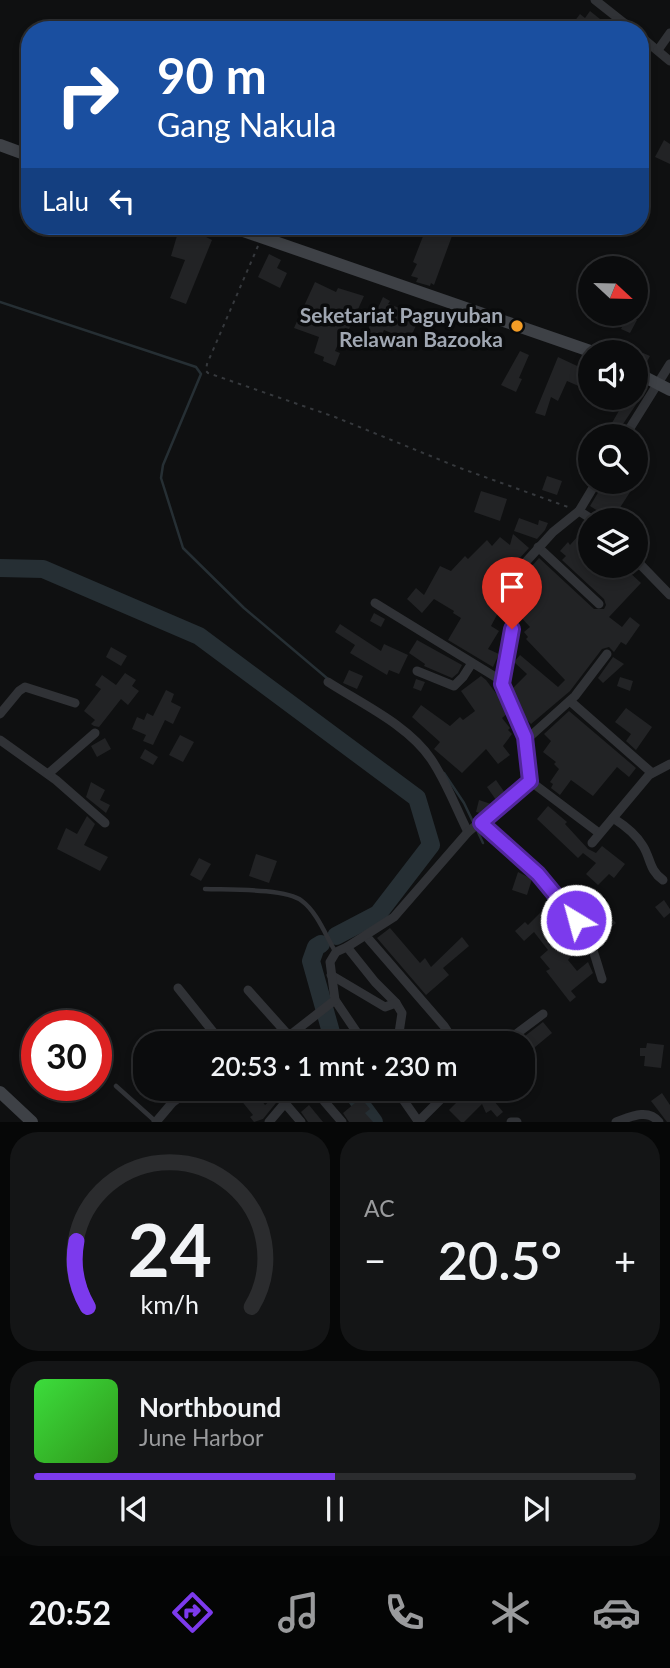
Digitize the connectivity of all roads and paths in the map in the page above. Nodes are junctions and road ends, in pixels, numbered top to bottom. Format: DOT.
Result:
graph roads {
  1 [pos="595,0"];
  2 [pos="622,21"];
  3 [pos="670,33"];
  4 [pos="649,43"];
  5 [pos="658,50"];
  6 [pos="670,61"];
  7 [pos="0,145"];
  8 [pos="21,153"];
  9 [pos="256,235"];
  10 [pos="262,237"];
  11 [pos="578,347"];
  12 [pos="670,364"];
  13 [pos="648,378"];
  14 [pos="658,383"];
  15 [pos="670,390"];
  16 [pos="632,424"];
  17 [pos="578,511"];
  18 [pos="578,512"];
  19 [pos="538,547"];
  20 [pos="648,572"];
  21 [pos="670,595"];
  22 [pos="375,603"];
  23 [pos="599,604"];
  24 [pos="607,654"];
  25 [pos="472,663"];
  26 [pos="417,671"];
  27 [pos="502,681"];
  28 [pos="328,682"];
  29 [pos="570,701"];
  30 [pos="75,702"];
  31 [pos="0,715"];
  32 [pos="96,733"];
  33 [pos="0,740"];
  34 [pos="526,741"];
  35 [pos="670,764"];
  36 [pos="652,773"];
  37 [pos="48,774"];
  38 [pos="530,781"];
  39 [pos="613,818"];
  40 [pos="105,823"];
  41 [pos="474,828"];
  42 [pos="599,833"];
  43 [pos="592,843"];
  44 [pos="663,880"];
  45 [pos="205,889"];
  46 [pos="366,936"];
  47 [pos="347,947"];
  48 [pos="335,952"];
  49 [pos="331,975"];
  50 [pos="602,979"];
  51 [pos="178,988"];
  52 [pos="248,990"];
  53 [pos="396,1003"];
  54 [pos="329,1005"];
  55 [pos="543,1014"];
  56 [pos="212,1031"];
  57 [pos="285,1031"];
  58 [pos="297,1031"];
  59 [pos="353,1031"];
  60 [pos="400,1031"];
  61 [pos="447,1031"];
  62 [pos="520,1031"];
  63 [pos="116,1086"];
  64 [pos="0,1092"];
  65 [pos="175,1101"];
  66 [pos="324,1101"];
  67 [pos="404,1101"];
  68 [pos="439,1101"];
  69 [pos="285,1103"];
  70 [pos="32,1122"];
  71 [pos="156,1122"];
  72 [pos="269,1122"];
  73 [pos="300,1122"];
  74 [pos="342,1122"];
  75 [pos="418,1122"];
  76 [pos="511,1122"];
  77 [pos="517,1122"];
  78 [pos="616,1122"];
  79 [pos="659,1122"];
  1 -- 2 [label="street"];
  3 -- 5 [label="street"];
  4 -- 5 [label="street"];
  5 -- 6 [label="street"];
  7 -- 8 [label="main road"];
  9 -- 10 [label="main road"];
  10 -- 11 [label="main road"];
  10 -- 17 [label="path"];
  12 -- 14 [label="street"];
  13 -- 14 [label="main road"];
  14 -- 15 [label="main road"];
  14 -- 16 [label="street"];
  18 -- 19 [label="street"];
  19 -- 23 [label="street"];
  19 -- 27 [label="street"];
  20 -- 21 [label="street"];
  22 -- 25 [label="street"];
  24 -- 29 [label="street"];
  25 -- 26 [label="street"];
  25 -- 27 [label="street"];
  27 -- 34 [label="street"];
  28 -- 41 [label="street"];
  29 -- 34 [label="street"];
  29 -- 36 [label="street"];
  30 -- 31 [label="street"];
  32 -- 37 [label="street"];
  33 -- 37 [label="street"];
  34 -- 38 [label="street"];
  35 -- 36 [label="street"];
  36 -- 39 [label="street"];
  37 -- 40 [label="street"];
  38 -- 41 [label="street"];
  38 -- 42 [label="street"];
  39 -- 42 [label="street"];
  39 -- 44 [label="street"];
  41 -- 46 [label="street"];
  41 -- 50 [label="street"];
  42 -- 43 [label="street"];
  45 -- 48 [label="lane"];
  46 -- 47 [label="street"];
  46 -- 61 [label="street"];
  47 -- 48 [label="street"];
  47 -- 53 [label="street"];
  48 -- 49 [label="street"];
  49 -- 53 [label="street"];
  49 -- 54 [label="street"];
  51 -- 56 [label="street"];
  52 -- 57 [label="street"];
  53 -- 60 [label="street"];
  54 -- 58 [label="street"];
  54 -- 59 [label="street"];
  55 -- 62 [label="street"];
  63 -- 71 [label="lane"];
  64 -- 70 [label="main road"];
  65 -- 71 [label="street"];
  66 -- 74 [label="street"];
  67 -- 75 [label="street"];
  68 -- 75 [label="street"];
  69 -- 72 [label="street"];
  69 -- 73 [label="street"];
  76 -- 77 [label="street"];
  78 -- 79 [label="street"];
}
